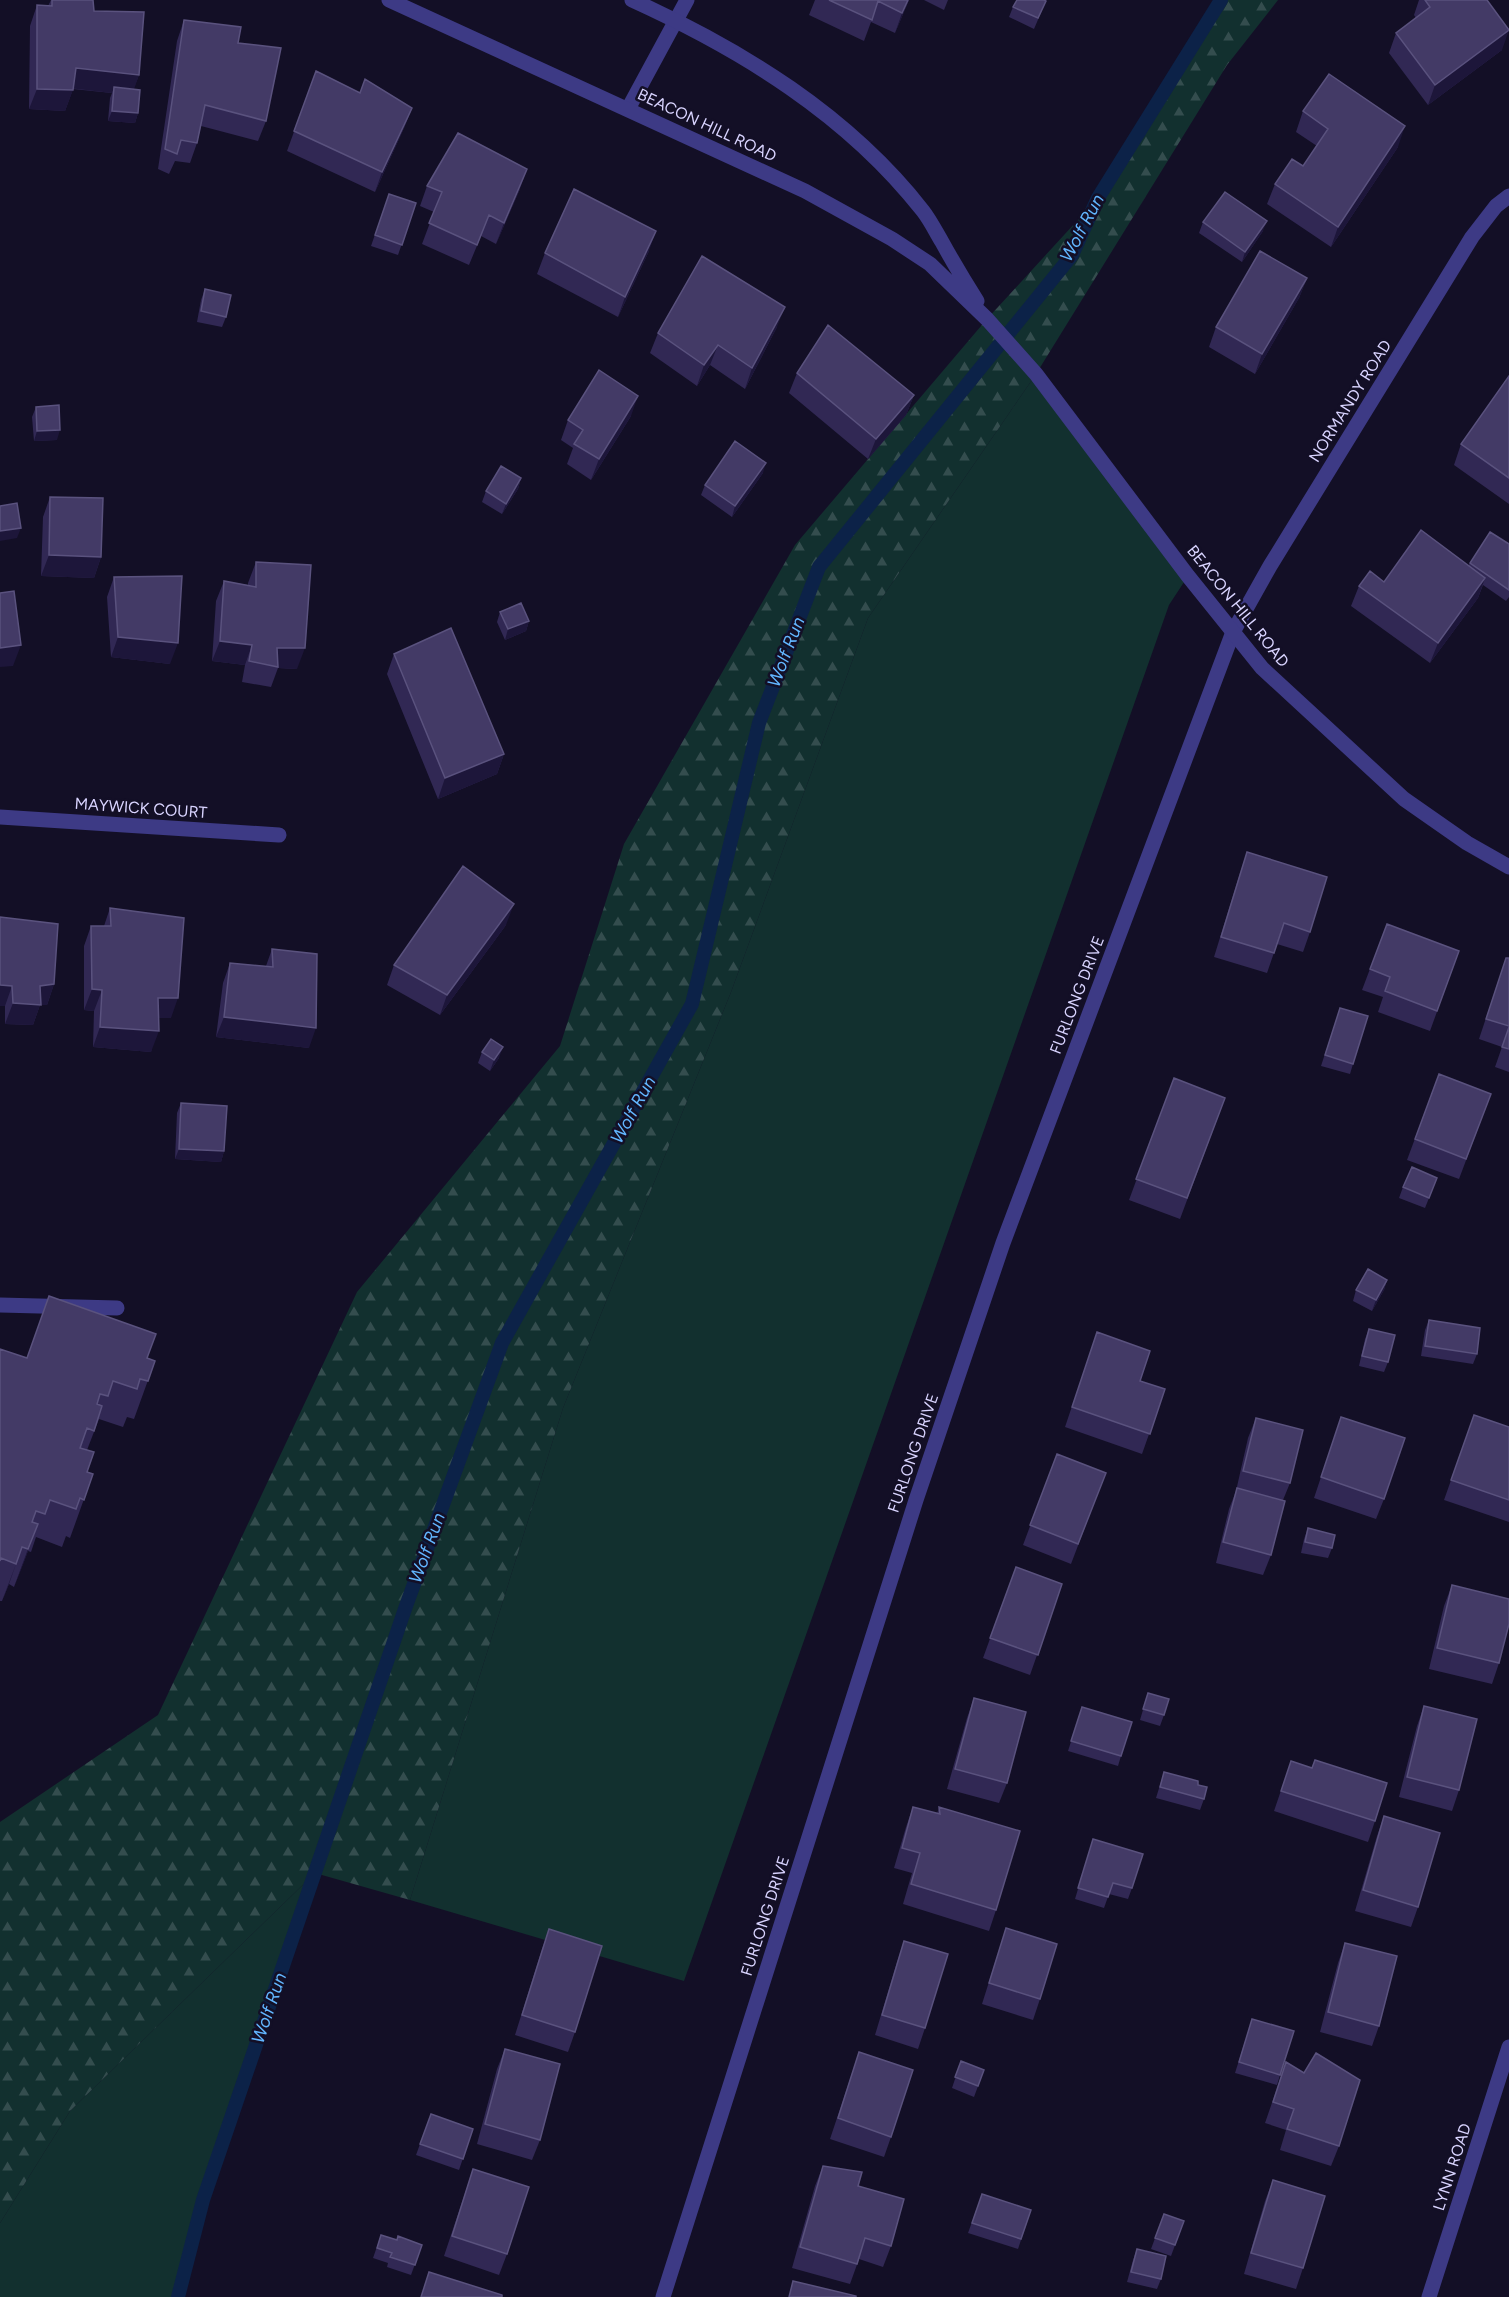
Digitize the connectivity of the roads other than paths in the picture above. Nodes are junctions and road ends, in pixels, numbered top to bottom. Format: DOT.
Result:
graph roads {
  1 [pos="389,0"];
  2 [pos="632,0"];
  3 [pos="687,0"];
  4 [pos="677,20"];
  5 [pos="628,109"];
  6 [pos="1509,196"];
  7 [pos="987,320"];
  8 [pos="1233,633"];
  9 [pos="0,818"];
  10 [pos="279,835"];
  11 [pos="1509,867"];
  12 [pos="0,1305"];
  13 [pos="117,1308"];
  14 [pos="1509,2047"];
  15 [pos="663,2297"];
  16 [pos="1430,2297"];
  1 -- 5 [label="street, BEACON HILL ROAD"];
  2 -- 4 [label="street, BEACON HILL ROAD"];
  3 -- 4 [label="street"];
  4 -- 5 [label="street"];
  4 -- 7 [label="street, BEACON HILL ROAD"];
  5 -- 7 [label="street, BEACON HILL ROAD"];
  6 -- 8 [label="street, NORMANDY ROAD"];
  7 -- 8 [label="street, BEACON HILL ROAD"];
  8 -- 11 [label="street, BEACON HILL ROAD"];
  8 -- 15 [label="street, FURLONG DRIVE"];
  9 -- 10 [label="street, MAYWICK COURT"];
  12 -- 13 [label="street"];
  14 -- 16 [label="street, LYNN ROAD"];
}
